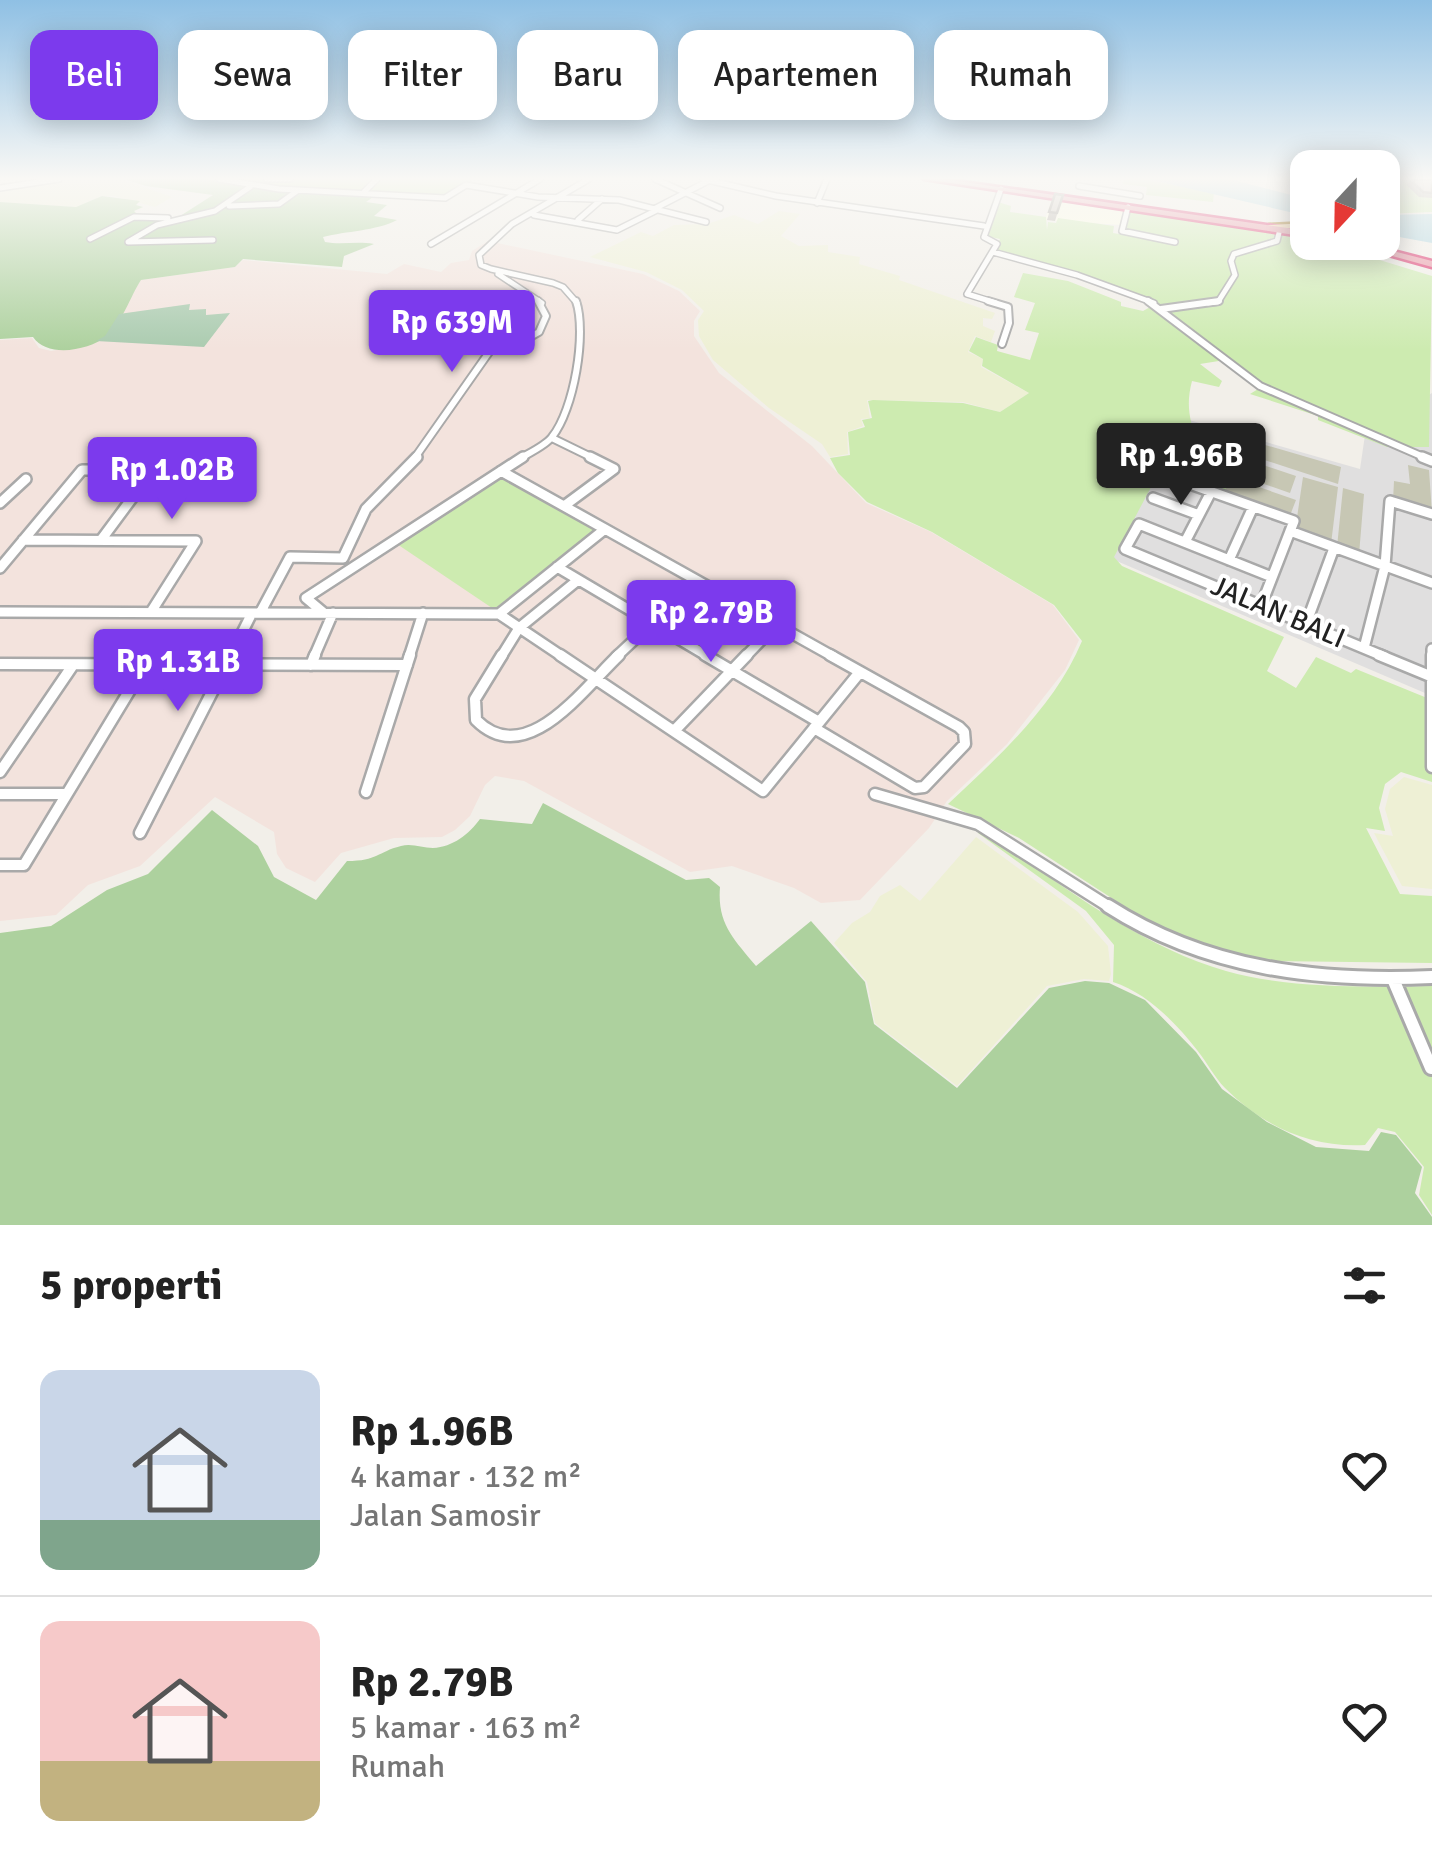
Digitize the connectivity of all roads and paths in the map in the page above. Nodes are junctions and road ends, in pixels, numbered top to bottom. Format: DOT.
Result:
graph roads {
  1 [pos="94,236"];
  2 [pos="135,236"];
  3 [pos="443,236"];
  4 [pos="497,236"];
  5 [pos="984,236"];
  6 [pos="1147,236"];
  7 [pos="1278,236"];
  8 [pos="90,238"];
  9 [pos="213,240"];
  10 [pos="1175,242"];
  11 [pos="431,244"];
  12 [pos="993,252"];
  13 [pos="1400,256"];
  14 [pos="1432,264"];
  15 [pos="491,270"];
  16 [pos="998,302"];
  17 [pos="1161,309"];
  18 [pos="1002,344"];
  19 [pos="552,438"];
  20 [pos="1432,461"];
  21 [pos="501,471"];
  22 [pos="1170,477"];
  23 [pos="26,479"];
  24 [pos="1211,492"];
  25 [pos="1152,498"];
  26 [pos="0,503"];
  27 [pos="564,506"];
  28 [pos="1253,506"];
  29 [pos="1432,514"];
  30 [pos="1199,515"];
  31 [pos="1292,526"];
  32 [pos="605,529"];
  33 [pos="23,540"];
  34 [pos="101,540"];
  35 [pos="1185,542"];
  36 [pos="1334,548"];
  37 [pos="1228,560"];
  38 [pos="1385,566"];
  39 [pos="557,567"];
  40 [pos="0,568"];
  41 [pos="1272,577"];
  42 [pos="578,580"];
  43 [pos="697,580"];
  44 [pos="1432,583"];
  45 [pos="306,598"];
  46 [pos="1261,606"];
  47 [pos="0,612"];
  48 [pos="151,612"];
  49 [pos="256,613"];
  50 [pos="284,613"];
  51 [pos="329,613"];
  52 [pos="423,613"];
  53 [pos="499,614"];
  54 [pos="652,623"];
  55 [pos="1306,624"];
  56 [pos="776,625"];
  57 [pos="520,628"];
  58 [pos="1364,648"];
  59 [pos="1432,650"];
  60 [pos="0,664"];
  61 [pos="73,664"];
  62 [pos="145,665"];
  63 [pos="226,665"];
  64 [pos="311,665"];
  65 [pos="407,665"];
  66 [pos="1431,668"];
  67 [pos="732,671"];
  68 [pos="860,672"];
  69 [pos="594,678"];
  70 [pos="816,725"];
  71 [pos="674,732"];
  72 [pos="1432,767"];
  73 [pos="0,772"];
  74 [pos="366,792"];
  75 [pos="0,794"];
  76 [pos="67,794"];
  77 [pos="875,794"];
  78 [pos="140,833"];
  79 [pos="0,865"];
  80 [pos="1432,976"];
  81 [pos="1393,979"];
  82 [pos="1432,1068"];
  1 -- 8 [label="street"];
  2 -- 9 [label="street"];
  3 -- 11 [label="street"];
  4 -- 15 [label="street"];
  5 -- 12 [label="street"];
  6 -- 10 [label="street"];
  7 -- 17 [label="street"];
  12 -- 16 [label="street"];
  12 -- 17 [label="street"];
  13 -- 14 [label="highway"];
  15 -- 19 [label="street"];
  15 -- 49 [label="street"];
  16 -- 18 [label="street"];
  17 -- 20 [label="street"];
  19 -- 21 [label="street"];
  19 -- 27 [label="street"];
  21 -- 27 [label="street"];
  21 -- 45 [label="street"];
  22 -- 24 [label="street"];
  23 -- 26 [label="street"];
  24 -- 28 [label="street"];
  24 -- 30 [label="street"];
  25 -- 30 [label="street"];
  27 -- 32 [label="street"];
  28 -- 31 [label="street"];
  28 -- 37 [label="street"];
  29 -- 38 [label="street"];
  30 -- 35 [label="street"];
  31 -- 36 [label="street"];
  31 -- 41 [label="street"];
  32 -- 39 [label="street"];
  32 -- 43 [label="street"];
  33 -- 34 [label="street"];
  33 -- 34 [label="street"];
  33 -- 40 [label="street"];
  34 -- 48 [label="street"];
  35 -- 37 [label="street"];
  35 -- 46 [label="street, JALAN BALI"];
  36 -- 38 [label="street"];
  36 -- 55 [label="street"];
  37 -- 41 [label="street"];
  38 -- 44 [label="street"];
  38 -- 58 [label="street"];
  39 -- 42 [label="street"];
  39 -- 53 [label="street"];
  41 -- 46 [label="street"];
  42 -- 54 [label="street"];
  42 -- 57 [label="street"];
  43 -- 54 [label="street"];
  43 -- 56 [label="street"];
  45 -- 50 [label="street"];
  45 -- 51 [label="street"];
  46 -- 55 [label="street, JALAN BALI"];
  47 -- 48 [label="street"];
  48 -- 49 [label="street"];
  49 -- 50 [label="street"];
  49 -- 63 [label="street"];
  50 -- 51 [label="street"];
  51 -- 52 [label="street"];
  51 -- 64 [label="street"];
  52 -- 53 [label="street"];
  52 -- 65 [label="street"];
  53 -- 57 [label="street"];
  54 -- 67 [label="street"];
  54 -- 69 [label="street"];
  55 -- 58 [label="street, JALAN BALI"];
  56 -- 67 [label="street"];
  56 -- 68 [label="street"];
  57 -- 69 [label="street"];
  57 -- 69 [label="street"];
  58 -- 66 [label="street, JALAN BALI"];
  59 -- 66 [label="street"];
  60 -- 61 [label="street"];
  61 -- 62 [label="street"];
  61 -- 73 [label="street"];
  62 -- 63 [label="street"];
  62 -- 76 [label="street"];
  63 -- 64 [label="street"];
  63 -- 78 [label="street"];
  64 -- 65 [label="street"];
  65 -- 74 [label="street"];
  66 -- 72 [label="street"];
  67 -- 70 [label="street"];
  67 -- 71 [label="street"];
  68 -- 70 [label="street"];
  68 -- 70 [label="street"];
  69 -- 71 [label="street"];
  70 -- 71 [label="street"];
  75 -- 76 [label="street"];
  76 -- 79 [label="street"];
  77 -- 81 [label="street"];
  80 -- 81 [label="street"];
  81 -- 82 [label="street"];
}
